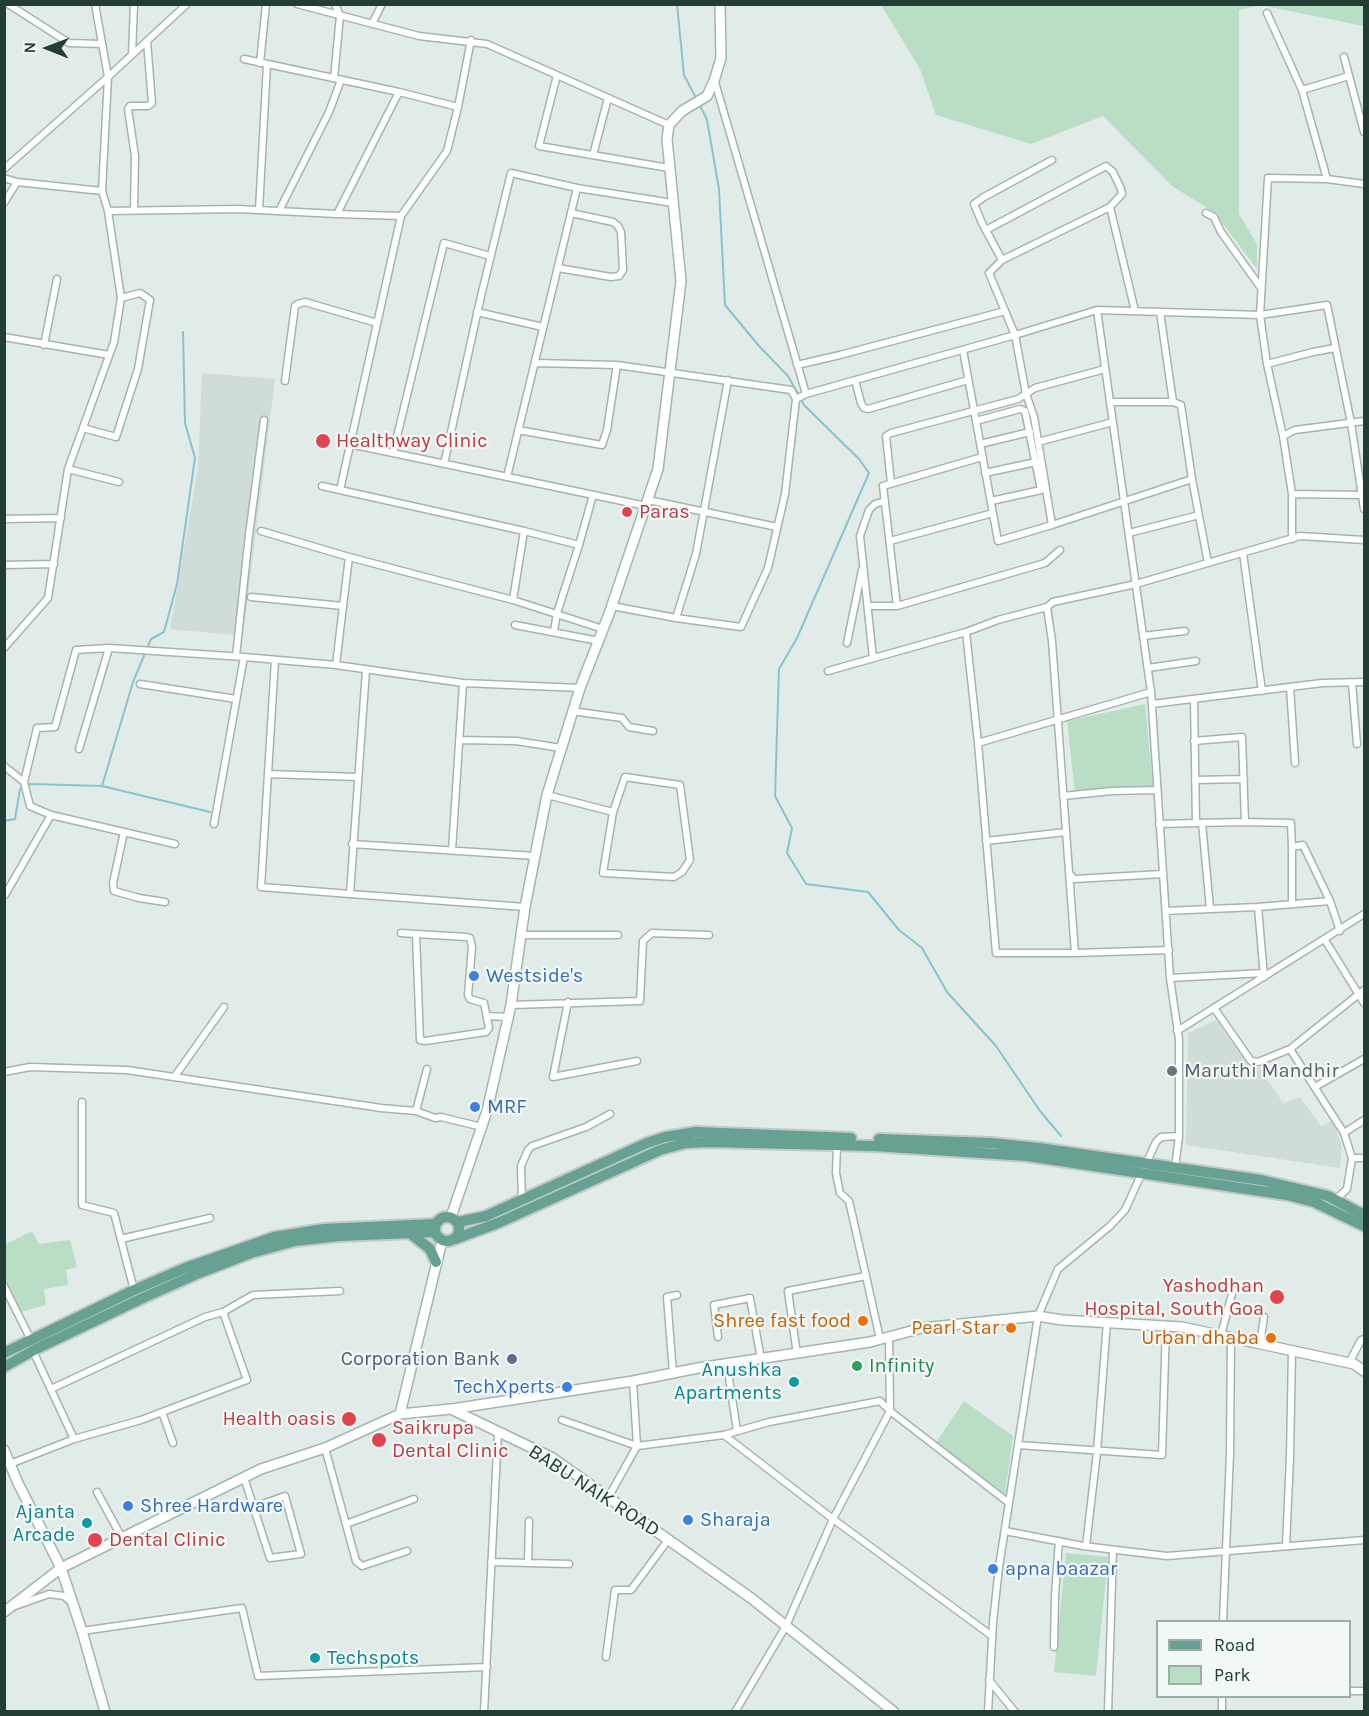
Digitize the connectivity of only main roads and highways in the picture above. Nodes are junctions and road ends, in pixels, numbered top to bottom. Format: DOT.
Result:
graph roads {
  1 [pos="720,4"];
  2 [pos="1143,1168"];
  3 [pos="1365,1215"];
  4 [pos="455,1220"];
  5 [pos="1365,1226"];
  6 [pos="438,1232"];
  7 [pos="410,1234"];
  8 [pos="455,1239"];
  9 [pos="436,1262"];
  10 [pos="32,1346"];
  11 [pos="4,1353"];
  12 [pos="4,1368"];
  13 [pos="1365,1371"];
  14 [pos="451,1409"];
  15 [pos="400,1414"];
  16 [pos="4,1450"];
  17 [pos="61,1568"];
  18 [pos="7,1610"];
  19 [pos="105,1712"];
  20 [pos="894,1712"];
  1 -- 4 [label="main road"];
  2 -- 3 [label="main road"];
  2 -- 4 [label="main road"];
  2 -- 5 [label="main road"];
  2 -- 8 [label="main road"];
  4 -- 6 [label="main road"];
  4 -- 8 [label="main road"];
  6 -- 7 [label="main road"];
  6 -- 8 [label="main road"];
  6 -- 9 [label="main road"];
  6 -- 10 [label="main road"];
  7 -- 9 [label="main road"];
  7 -- 10 [label="main road"];
  9 -- 15 [label="main road"];
  10 -- 11 [label="main road"];
  10 -- 12 [label="main road"];
  13 -- 14 [label="main road"];
  14 -- 15 [label="main road"];
  14 -- 20 [label="main road, BABU NAIK ROAD"];
  15 -- 17 [label="main road"];
  16 -- 17 [label="main road"];
  17 -- 18 [label="main road"];
  17 -- 19 [label="main road"];
}
